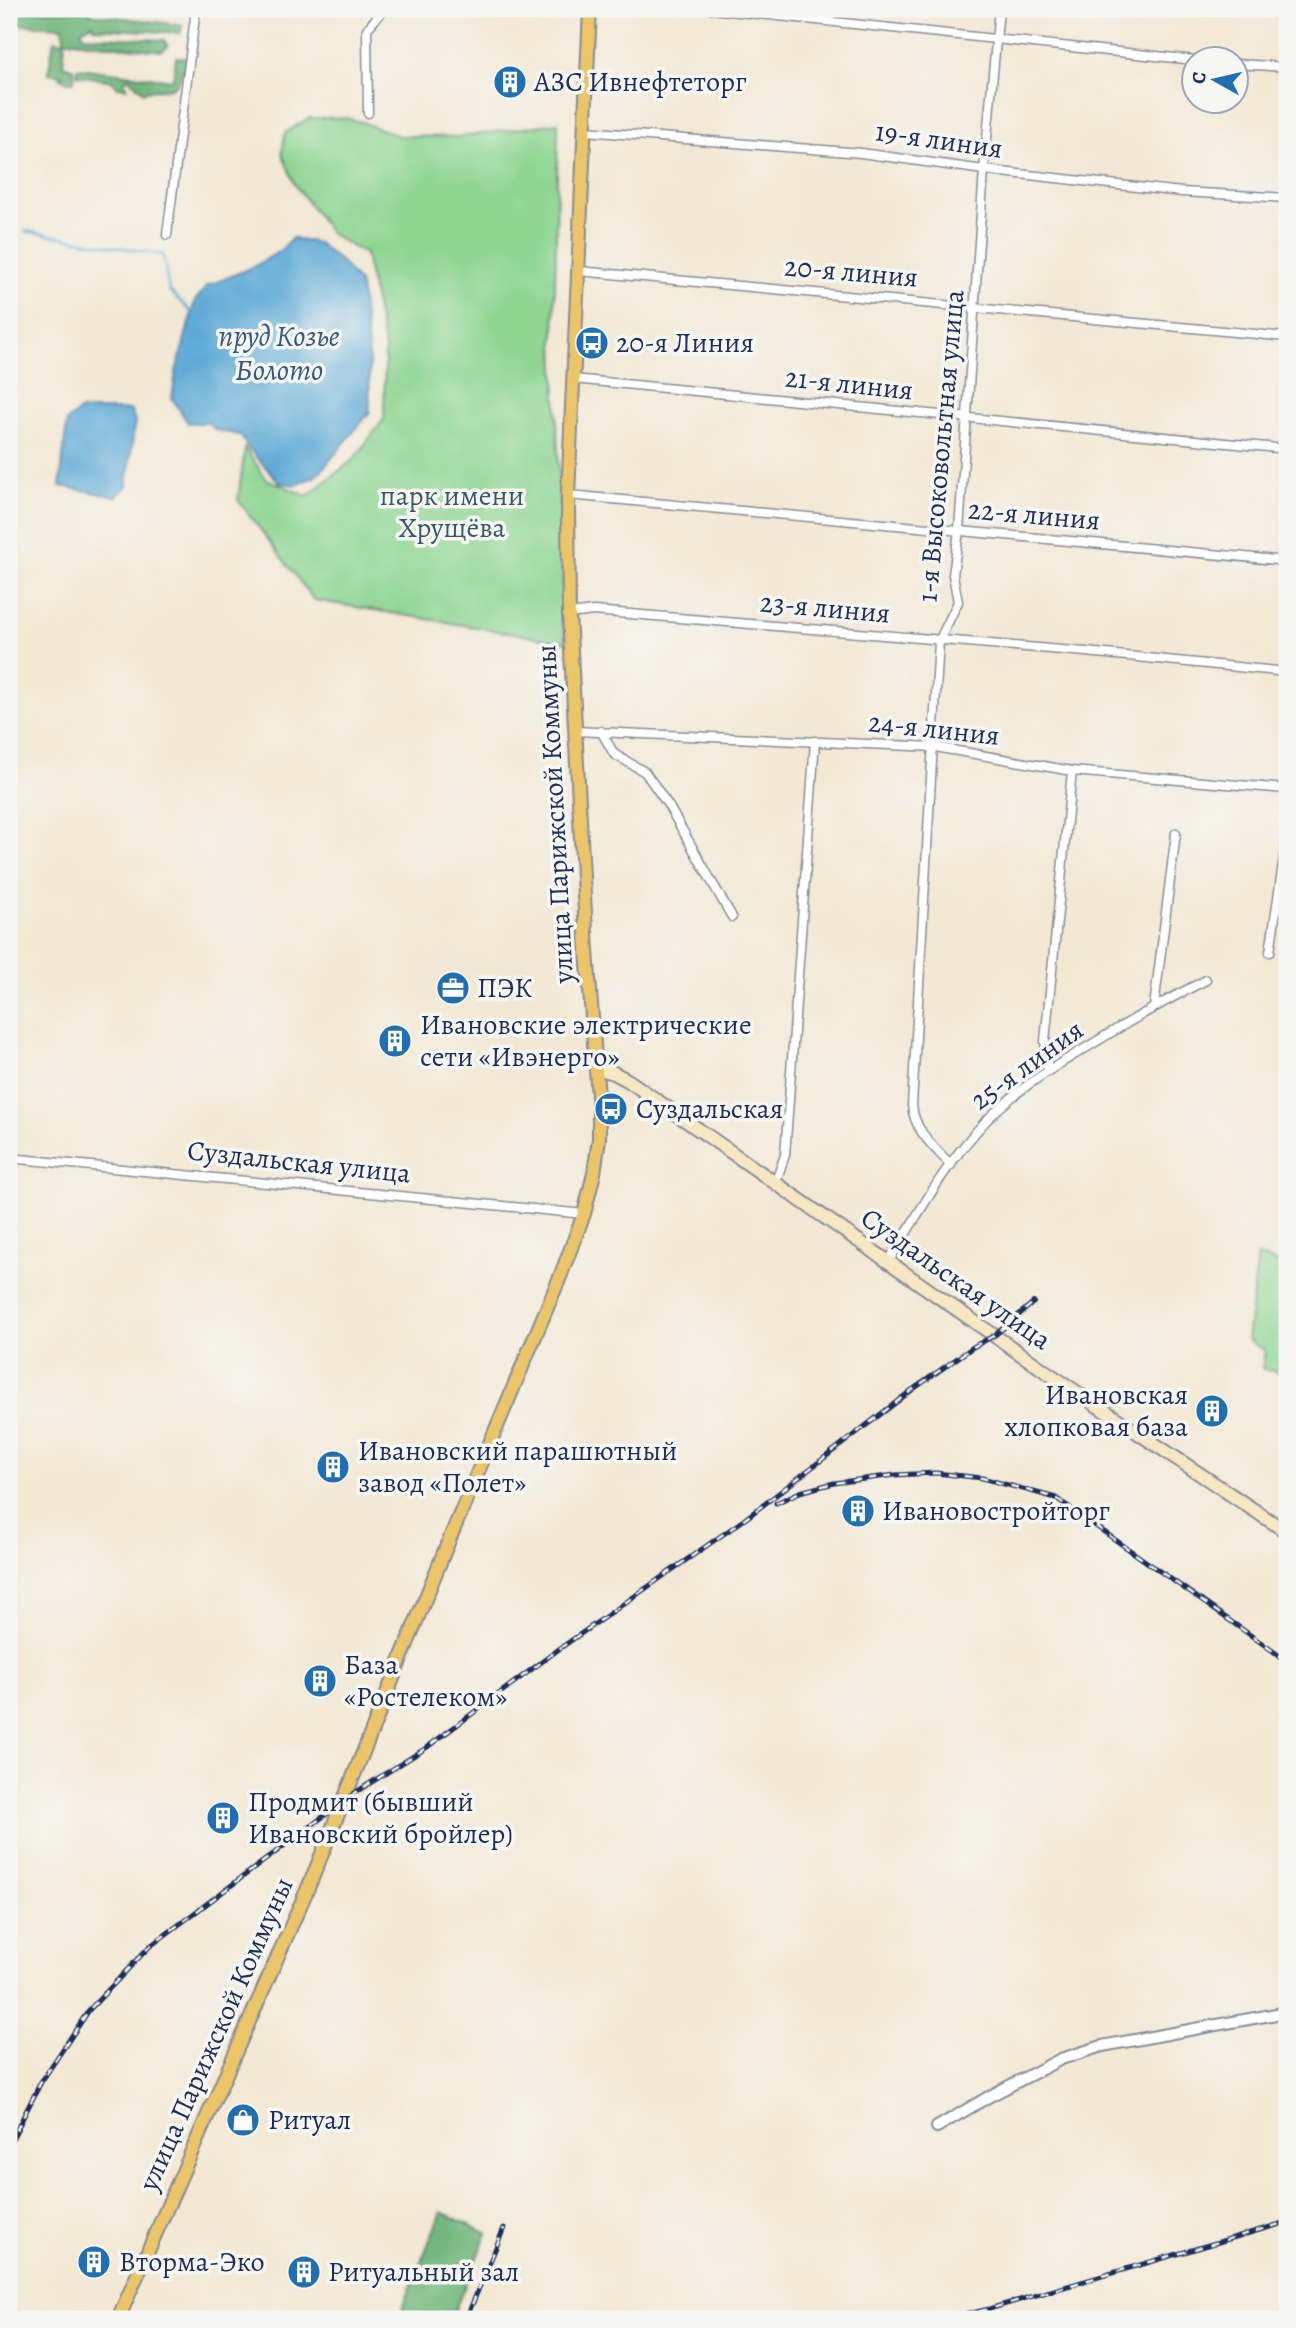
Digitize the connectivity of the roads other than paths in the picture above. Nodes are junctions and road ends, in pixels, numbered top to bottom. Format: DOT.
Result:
graph roads {
  1 [pos="196,9"];
  2 [pos="384,9"];
  3 [pos="590,9"];
  4 [pos="711,9"];
  5 [pos="999,9"];
  6 [pos="997,40"];
  7 [pos="1180,58"];
  8 [pos="1250,65"];
  9 [pos="1287,67"];
  10 [pos="368,113"];
  11 [pos="585,131"];
  12 [pos="984,170"];
  13 [pos="1287,198"];
  14 [pos="167,235"];
  15 [pos="579,271"];
  16 [pos="976,306"];
  17 [pos="1287,337"];
  18 [pos="573,379"];
  19 [pos="967,419"];
  20 [pos="1287,449"];
  21 [pos="568,495"];
  22 [pos="959,530"];
  23 [pos="1287,561"];
  24 [pos="569,614"];
  25 [pos="939,641"];
  26 [pos="1287,672"];
  27 [pos="575,731"];
  28 [pos="601,731"];
  29 [pos="816,741"];
  30 [pos="935,747"];
  31 [pos="1072,771"];
  32 [pos="1287,789"];
  33 [pos="1175,833"];
  34 [pos="1287,837"];
  35 [pos="732,917"];
  36 [pos="1270,952"];
  37 [pos="1206,980"];
  38 [pos="1154,1007"];
  39 [pos="596,1068"];
  40 [pos="1048,1071"];
  41 [pos="9,1158"];
  42 [pos="951,1166"];
  43 [pos="775,1184"];
  44 [pos="584,1214"];
  45 [pos="888,1262"];
  46 [pos="1287,1532"];
  47 [pos="1287,2012"];
  48 [pos="936,2127"];
  49 [pos="118,2319"];
  1 -- 14 [label="street"];
  2 -- 10 [label="street"];
  3 -- 11 [label="main road, улица Парижской Коммуны"];
  4 -- 6 [label="street"];
  5 -- 6 [label="street, 1-я Высоковольтная улица"];
  6 -- 7 [label="street"];
  6 -- 12 [label="street, 1-я Высоковольтная улица"];
  8 -- 9 [label="street"];
  11 -- 12 [label="street, 19-я линия"];
  11 -- 15 [label="main road, улица Парижской Коммуны"];
  12 -- 13 [label="street, 19-я линия"];
  12 -- 16 [label="street, 1-я Высоковольтная улица"];
  15 -- 16 [label="street, 20-я линия"];
  15 -- 18 [label="main road, улица Парижской Коммуны"];
  16 -- 17 [label="street, 20-я линия"];
  16 -- 19 [label="street, 1-я Высоковольтная улица"];
  18 -- 19 [label="street, 21-я линия"];
  18 -- 21 [label="main road, улица Парижской Коммуны"];
  19 -- 20 [label="street, 21-я линия"];
  19 -- 22 [label="street, 1-я Высоковольтная улица"];
  21 -- 22 [label="street, 22-я линия"];
  21 -- 24 [label="main road, улица Парижской Коммуны"];
  22 -- 23 [label="street, 22-я линия"];
  22 -- 25 [label="street, 1-я Высоковольтная улица"];
  24 -- 25 [label="street, 23-я линия"];
  24 -- 27 [label="main road, улица Парижской Коммуны"];
  25 -- 26 [label="street, 23-я линия"];
  25 -- 30 [label="street, 1-я Высоковольтная улица"];
  27 -- 28 [label="street, 24-я линия"];
  27 -- 39 [label="main road, улица Парижской Коммуны"];
  28 -- 29 [label="street, 24-я линия"];
  28 -- 35 [label="street"];
  29 -- 30 [label="street, 24-я линия"];
  29 -- 43 [label="street"];
  30 -- 31 [label="street, 24-я линия"];
  30 -- 42 [label="street, 1-я Высоковольтная улица"];
  31 -- 32 [label="street, 24-я линия"];
  31 -- 40 [label="street"];
  33 -- 38 [label="street"];
  34 -- 36 [label="street"];
  37 -- 38 [label="street, 25-я линия"];
  38 -- 40 [label="street, 25-я линия"];
  39 -- 43 [label="main road, Суздальская улица"];
  39 -- 44 [label="main road, улица Парижской Коммуны"];
  40 -- 42 [label="street, 25-я линия"];
  41 -- 44 [label="street, Суздальская улица"];
  42 -- 45 [label="street, 25-я линия"];
  43 -- 45 [label="main road, Суздальская улица"];
  44 -- 49 [label="main road, улица Парижской Коммуны"];
  45 -- 46 [label="main road, Суздальская улица"];
  47 -- 48 [label="street"];
}
